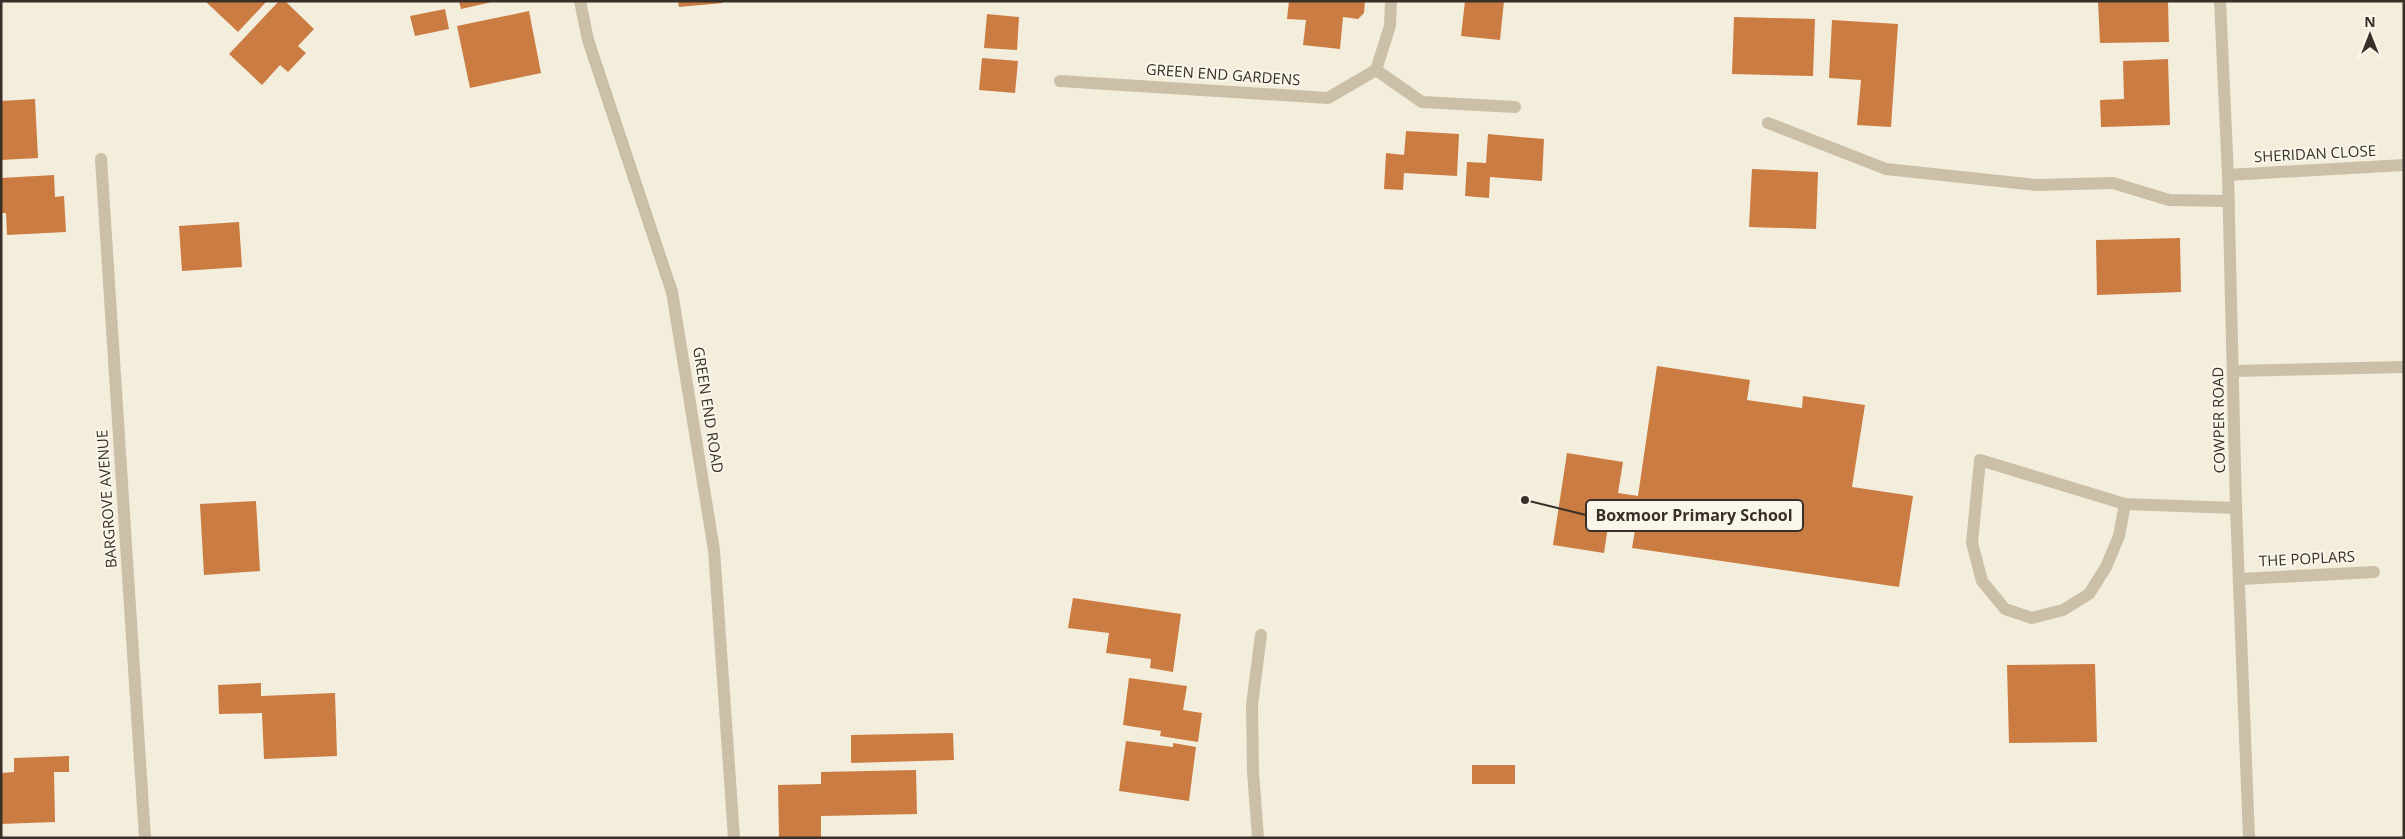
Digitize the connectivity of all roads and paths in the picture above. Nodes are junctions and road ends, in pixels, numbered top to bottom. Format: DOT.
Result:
graph roads {
  1 [pos="580,1"];
  2 [pos="1391,1"];
  3 [pos="2220,1"];
  4 [pos="1376,70"];
  5 [pos="1060,80"];
  6 [pos="1515,107"];
  7 [pos="1768,123"];
  8 [pos="101,159"];
  9 [pos="2404,165"];
  10 [pos="2228,174"];
  11 [pos="2229,201"];
  12 [pos="2404,367"];
  13 [pos="2234,371"];
  14 [pos="2125,504"];
  15 [pos="2236,508"];
  16 [pos="2374,572"];
  17 [pos="2241,579"];
  18 [pos="1261,635"];
  19 [pos="144,838"];
  20 [pos="734,838"];
  21 [pos="1258,838"];
  22 [pos="2249,838"];
  1 -- 20 [label="street, GREEN END ROAD"];
  2 -- 4 [label="street"];
  3 -- 10 [label="street, COWPER ROAD"];
  4 -- 5 [label="street, GREEN END GARDENS"];
  4 -- 6 [label="street"];
  7 -- 11 [label="street"];
  8 -- 19 [label="street, BARGROVE AVENUE"];
  9 -- 10 [label="street, SHERIDAN CLOSE"];
  10 -- 11 [label="street, COWPER ROAD"];
  11 -- 13 [label="street, COWPER ROAD"];
  12 -- 13 [label="street"];
  13 -- 15 [label="street, COWPER ROAD"];
  14 -- 14 [label="street"];
  14 -- 15 [label="street"];
  15 -- 17 [label="street, COWPER ROAD"];
  16 -- 17 [label="street, THE POPLARS"];
  17 -- 22 [label="street, COWPER ROAD"];
  18 -- 21 [label="street"];
}
